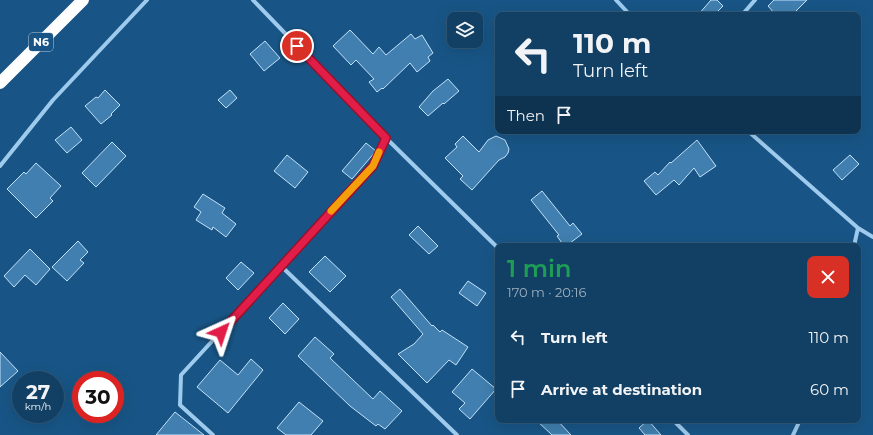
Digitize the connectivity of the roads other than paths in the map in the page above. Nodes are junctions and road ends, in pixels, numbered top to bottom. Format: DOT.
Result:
graph roads {
  1 [pos="83,0"];
  2 [pos="147,0"];
  3 [pos="253,0"];
  4 [pos="616,0"];
  5 [pos="755,0"];
  6 [pos="627,12"];
  7 [pos="745,12"];
  8 [pos="0,83"];
  9 [pos="751,134"];
  10 [pos="386,138"];
  11 [pos="0,166"];
  12 [pos="858,228"];
  13 [pos="873,236"];
  14 [pos="855,243"];
  15 [pos="495,245"];
  16 [pos="281,266"];
  17 [pos="676,423"];
  18 [pos="799,423"];
  19 [pos="213,435"];
  20 [pos="457,435"];
  21 [pos="688,435"];
  22 [pos="793,435"];
  1 -- 8 [label="highway, N6"];
  2 -- 11 [label="street"];
  3 -- 10 [label="street"];
  4 -- 6 [label="street"];
  5 -- 7 [label="street"];
  9 -- 12 [label="street"];
  10 -- 15 [label="street"];
  10 -- 16 [label="street"];
  12 -- 13 [label="street"];
  12 -- 14 [label="street"];
  16 -- 19 [label="street"];
  16 -- 20 [label="street"];
  17 -- 21 [label="street"];
  18 -- 22 [label="street"];
}
